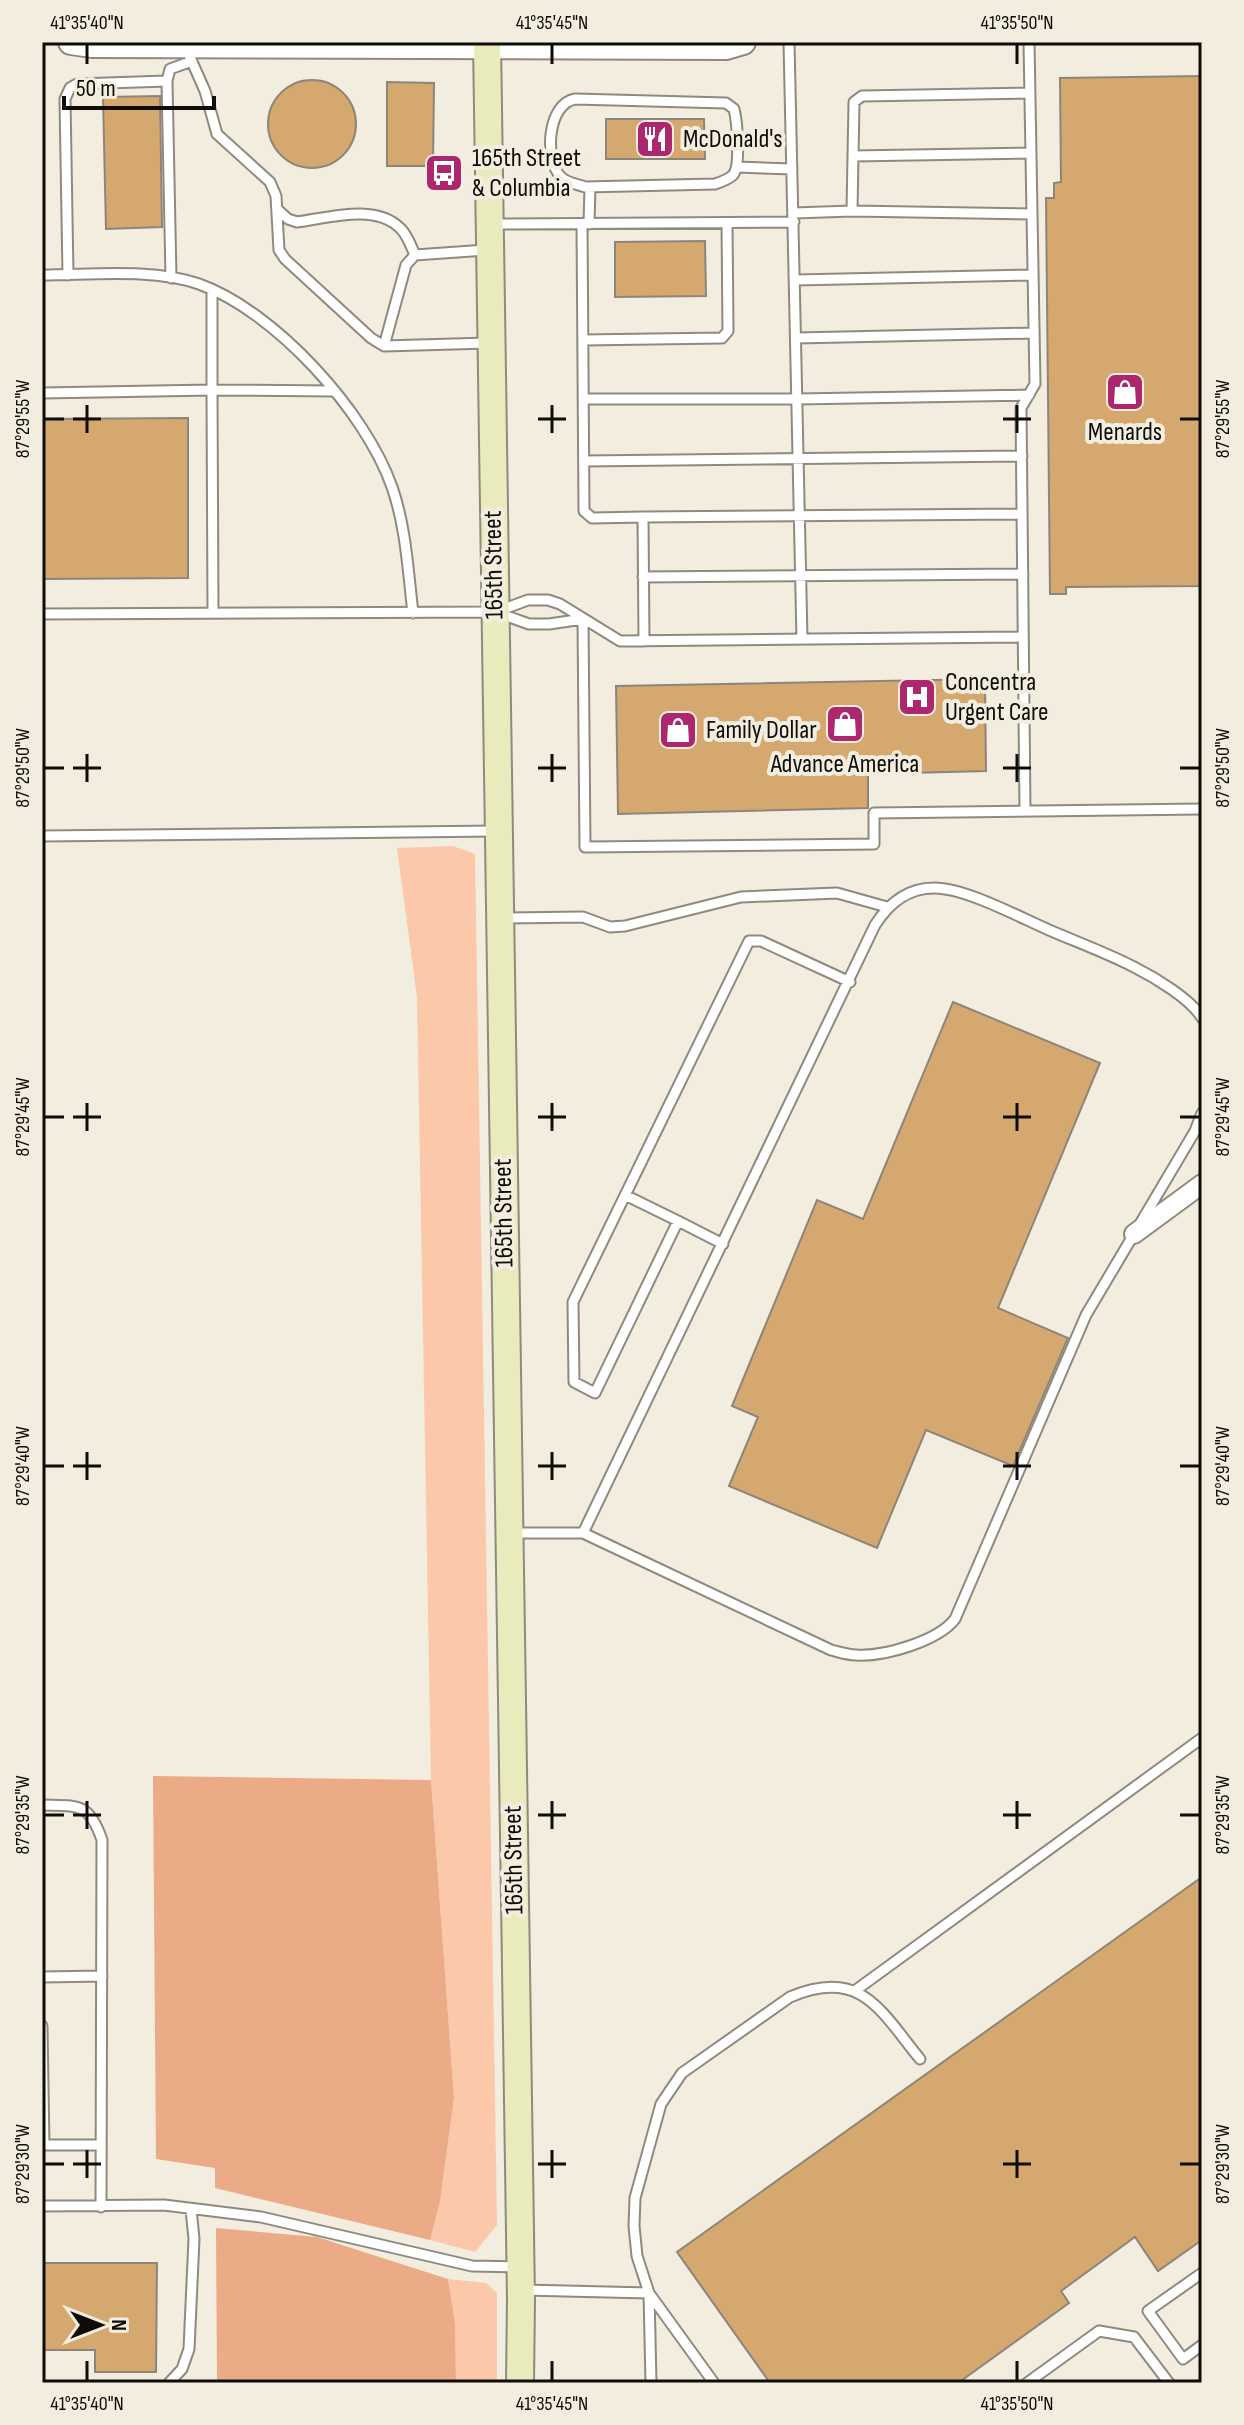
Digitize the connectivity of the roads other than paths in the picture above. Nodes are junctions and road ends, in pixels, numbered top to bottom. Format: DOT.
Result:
graph roads {
  1 [pos="71,42"];
  2 [pos="743,42"];
  3 [pos="789,42"];
  4 [pos="1029,42"];
  5 [pos="487,44"];
  6 [pos="188,53"];
  7 [pos="167,81"];
  8 [pos="1030,93"];
  9 [pos="1031,153"];
  10 [pos="853,156"];
  11 [pos="737,167"];
  12 [pos="792,169"];
  13 [pos="590,187"];
  14 [pos="277,209"];
  15 [pos="852,211"];
  16 [pos="1032,214"];
  17 [pos="794,218"];
  18 [pos="727,223"];
  19 [pos="586,224"];
  20 [pos="490,237"];
  21 [pos="415,255"];
  22 [pos="42,275"];
  23 [pos="68,275"];
  24 [pos="1033,275"];
  25 [pos="171,278"];
  26 [pos="795,280"];
  27 [pos="212,290"];
  28 [pos="1034,333"];
  29 [pos="796,338"];
  30 [pos="583,340"];
  31 [pos="491,343"];
  32 [pos="384,346"];
  33 [pos="212,390"];
  34 [pos="335,391"];
  35 [pos="42,393"];
  36 [pos="1029,395"];
  37 [pos="583,399"];
  38 [pos="797,399"];
  39 [pos="1022,456"];
  40 [pos="798,458"];
  41 [pos="584,461"];
  42 [pos="1022,514"];
  43 [pos="643,517"];
  44 [pos="799,518"];
  45 [pos="1023,574"];
  46 [pos="801,576"];
  47 [pos="643,577"];
  48 [pos="495,612"];
  49 [pos="213,613"];
  50 [pos="413,613"];
  51 [pos="42,614"];
  52 [pos="583,619"];
  53 [pos="1023,637"];
  54 [pos="802,639"];
  55 [pos="644,641"];
  56 [pos="1202,809"];
  57 [pos="1025,811"];
  58 [pos="498,831"];
  59 [pos="42,836"];
  60 [pos="887,907"];
  61 [pos="499,918"];
  62 [pos="850,982"];
  63 [pos="1202,1018"];
  64 [pos="1202,1113"];
  65 [pos="1202,1184"];
  66 [pos="625,1195"];
  67 [pos="678,1221"];
  68 [pos="1134,1234"];
  69 [pos="723,1244"];
  70 [pos="509,1533"];
  71 [pos="583,1533"];
  72 [pos="1202,1738"];
  73 [pos="42,1805"];
  74 [pos="102,1976"];
  75 [pos="42,1977"];
  76 [pos="856,1990"];
  77 [pos="42,2026"];
  78 [pos="920,2059"];
  79 [pos="43,2145"];
  80 [pos="101,2145"];
  81 [pos="42,2206"];
  82 [pos="101,2207"];
  83 [pos="191,2209"];
  84 [pos="1202,2273"];
  85 [pos="521,2279"];
  86 [pos="649,2293"];
  87 [pos="1202,2345"];
  88 [pos="169,2383"];
  89 [pos="520,2383"];
  90 [pos="651,2383"];
  91 [pos="714,2383"];
  92 [pos="1027,2383"];
  93 [pos="1169,2383"];
  1 -- 6 [label="street"];
  2 -- 5 [label="street"];
  3 -- 12 [label="lane"];
  4 -- 8 [label="lane"];
  5 -- 6 [label="street"];
  5 -- 20 [label="main road, 165th Street"];
  6 -- 7 [label="lane"];
  6 -- 14 [label="lane"];
  7 -- 23 [label="lane"];
  7 -- 25 [label="lane"];
  8 -- 9 [label="lane"];
  8 -- 10 [label="lane"];
  9 -- 10 [label="lane"];
  9 -- 16 [label="lane"];
  10 -- 15 [label="lane"];
  11 -- 12 [label="lane"];
  11 -- 13 [label="lane"];
  11 -- 13 [label="lane"];
  12 -- 17 [label="lane"];
  13 -- 19 [label="lane"];
  14 -- 21 [label="lane"];
  14 -- 32 [label="lane"];
  15 -- 16 [label="lane"];
  15 -- 17 [label="lane"];
  16 -- 24 [label="lane"];
  17 -- 18 [label="lane"];
  17 -- 26 [label="lane"];
  18 -- 19 [label="lane"];
  18 -- 30 [label="lane"];
  19 -- 20 [label="lane"];
  19 -- 30 [label="lane"];
  20 -- 21 [label="lane"];
  20 -- 31 [label="main road, 165th Street"];
  21 -- 32 [label="lane"];
  22 -- 23 [label="lane"];
  23 -- 25 [label="lane"];
  24 -- 26 [label="lane"];
  24 -- 28 [label="lane"];
  25 -- 27 [label="lane"];
  26 -- 29 [label="lane"];
  27 -- 33 [label="lane"];
  27 -- 34 [label="lane"];
  28 -- 29 [label="lane"];
  28 -- 36 [label="lane"];
  29 -- 38 [label="lane"];
  30 -- 37 [label="lane"];
  31 -- 32 [label="lane"];
  31 -- 48 [label="main road, 165th Street"];
  33 -- 34 [label="lane"];
  33 -- 35 [label="lane"];
  33 -- 49 [label="lane"];
  34 -- 50 [label="lane"];
  36 -- 38 [label="lane"];
  36 -- 39 [label="lane"];
  37 -- 38 [label="lane"];
  37 -- 41 [label="lane"];
  38 -- 40 [label="lane"];
  39 -- 40 [label="lane"];
  39 -- 42 [label="lane"];
  40 -- 41 [label="lane"];
  40 -- 44 [label="lane"];
  41 -- 43 [label="lane"];
  42 -- 44 [label="lane"];
  42 -- 45 [label="lane"];
  43 -- 44 [label="lane"];
  43 -- 47 [label="lane"];
  44 -- 46 [label="lane"];
  45 -- 46 [label="lane"];
  45 -- 53 [label="lane"];
  46 -- 47 [label="lane"];
  46 -- 54 [label="lane"];
  47 -- 55 [label="lane"];
  48 -- 50 [label="lane"];
  48 -- 52 [label="lane"];
  48 -- 52 [label="lane"];
  48 -- 58 [label="main road, 165th Street"];
  49 -- 50 [label="lane"];
  49 -- 51 [label="lane"];
  52 -- 55 [label="lane"];
  52 -- 57 [label="lane"];
  53 -- 54 [label="lane"];
  53 -- 57 [label="lane"];
  54 -- 55 [label="lane"];
  56 -- 57 [label="lane"];
  58 -- 59 [label="lane"];
  58 -- 61 [label="main road, 165th Street"];
  60 -- 61 [label="lane"];
  60 -- 62 [label="lane"];
  60 -- 63 [label="lane"];
  61 -- 70 [label="main road, 165th Street"];
  62 -- 66 [label="lane"];
  62 -- 69 [label="lane"];
  64 -- 68 [label="lane"];
  65 -- 68 [label="street"];
  66 -- 67 [label="lane"];
  66 -- 67 [label="lane"];
  67 -- 69 [label="lane"];
  68 -- 71 [label="lane"];
  69 -- 71 [label="lane"];
  70 -- 71 [label="lane"];
  70 -- 85 [label="main road, 165th Street"];
  72 -- 76 [label="lane"];
  73 -- 74 [label="lane"];
  74 -- 75 [label="lane"];
  74 -- 80 [label="lane"];
  76 -- 78 [label="lane"];
  76 -- 86 [label="lane"];
  77 -- 79 [label="lane"];
  79 -- 80 [label="lane"];
  80 -- 82 [label="lane"];
  81 -- 82 [label="lane"];
  82 -- 83 [label="lane"];
  83 -- 85 [label="lane"];
  83 -- 88 [label="lane"];
  84 -- 87 [label="lane"];
  85 -- 86 [label="lane"];
  85 -- 89 [label="main road, 165th Street"];
  86 -- 90 [label="lane"];
  86 -- 91 [label="lane"];
  92 -- 93 [label="lane"];
}
